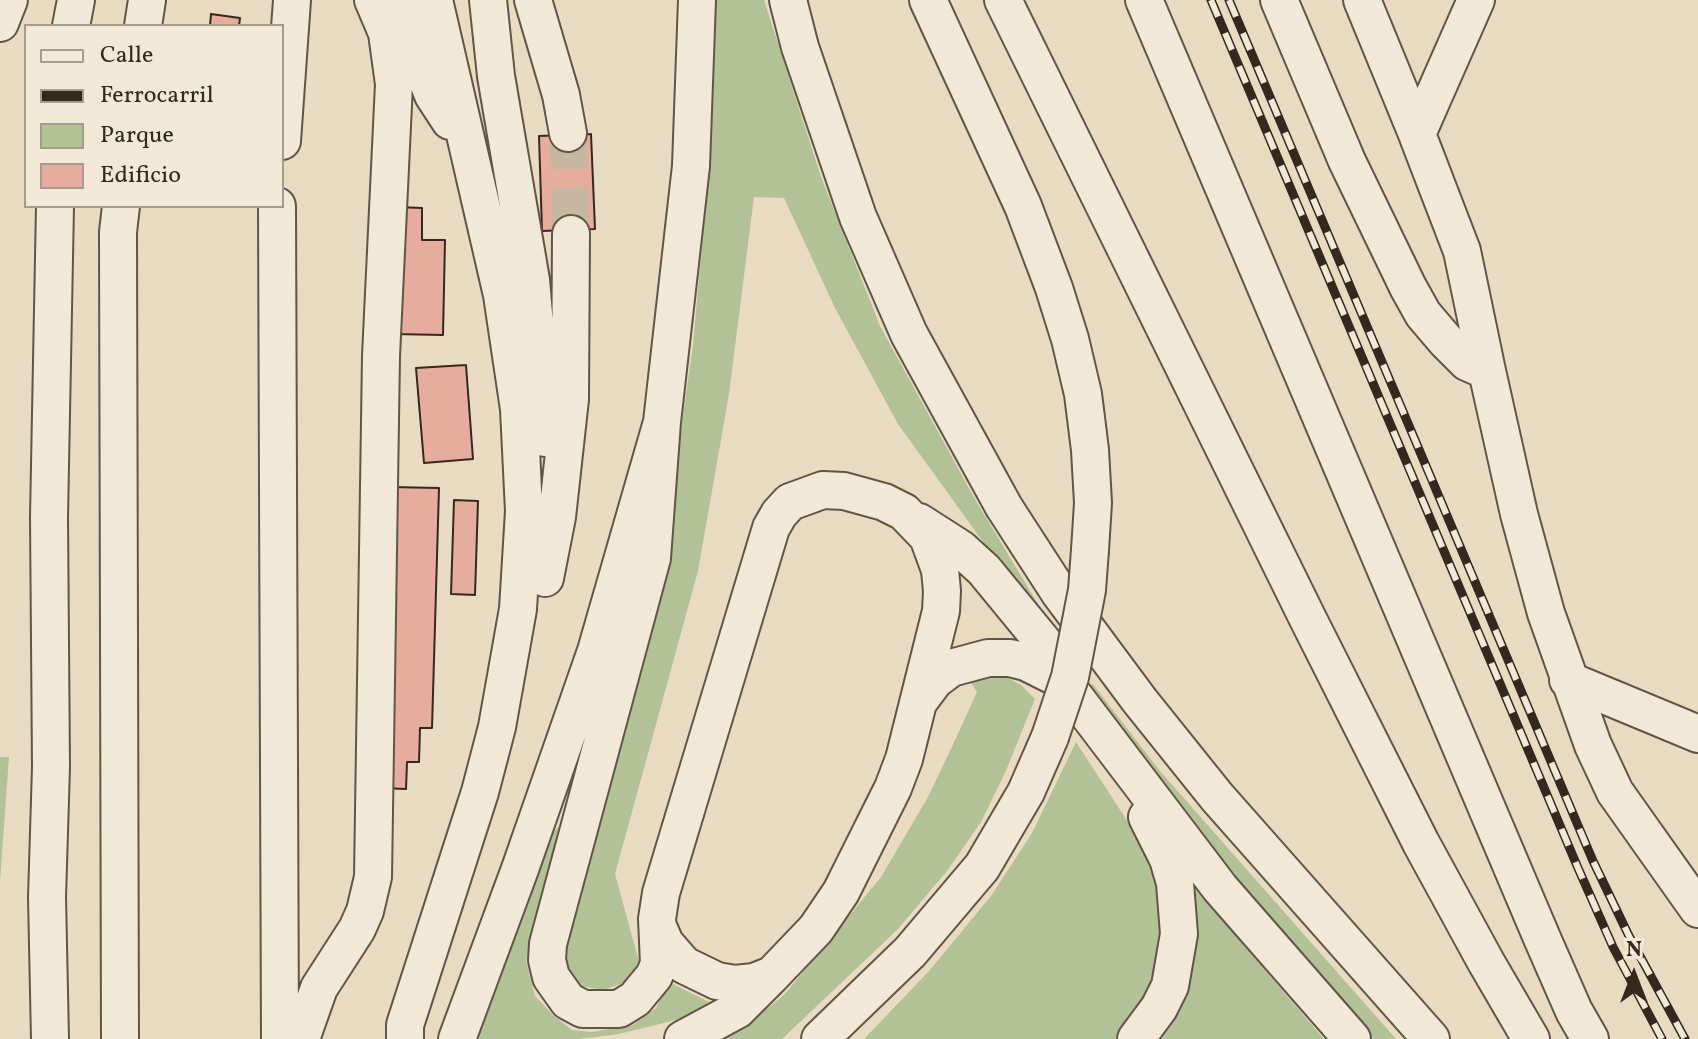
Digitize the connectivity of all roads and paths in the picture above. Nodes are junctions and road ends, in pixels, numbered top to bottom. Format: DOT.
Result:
graph roads {
  1 [pos="9,0"];
  2 [pos="76,0"];
  3 [pos="147,0"];
  4 [pos="292,0"];
  5 [pos="373,0"];
  6 [pos="405,0"];
  7 [pos="434,0"];
  8 [pos="488,0"];
  9 [pos="533,0"];
  10 [pos="697,0"];
  11 [pos="788,0"];
  12 [pos="928,0"];
  13 [pos="1003,0"];
  14 [pos="1144,0"];
  15 [pos="1279,0"];
  16 [pos="1362,0"];
  17 [pos="1476,0"];
  18 [pos="0,23"];
  19 [pos="71,24"];
  20 [pos="143,24"];
  21 [pos="284,113"];
  22 [pos="568,133"];
  23 [pos="1417,134"];
  24 [pos="473,166"];
  25 [pos="55,208"];
  26 [pos="121,208"];
  27 [pos="277,208"];
  28 [pos="571,234"];
  29 [pos="1477,366"];
  30 [pos="662,422"];
  31 [pos="904,512"];
  32 [pos="545,578"];
  33 [pos="1062,680"];
  34 [pos="1568,680"];
  35 [pos="919,701"];
  36 [pos="1698,734"];
  37 [pos="1109,745"];
  38 [pos="480,792"];
  39 [pos="1698,909"];
  40 [pos="659,929"];
  41 [pos="772,975"];
  42 [pos="50,1039"];
  43 [pos="120,1039"];
  44 [pos="280,1039"];
  45 [pos="301,1039"];
  46 [pos="405,1039"];
  47 [pos="457,1039"];
  48 [pos="683,1039"];
  49 [pos="820,1039"];
  50 [pos="1136,1039"];
  51 [pos="1352,1039"];
  52 [pos="1431,1039"];
  53 [pos="1531,1039"];
  54 [pos="1590,1039"];
  1 -- 18 [label="street"];
  2 -- 19 [label="street"];
  3 -- 20 [label="street"];
  4 -- 21 [label="street"];
  5 -- 45 [label="street"];
  6 -- 24 [label="street"];
  7 -- 24 [label="street"];
  8 -- 32 [label="street"];
  9 -- 22 [label="street"];
  10 -- 30 [label="street"];
  11 -- 52 [label="street"];
  12 -- 49 [label="street, bridge"];
  13 -- 53 [label="street"];
  14 -- 54 [label="street"];
  15 -- 29 [label="street"];
  16 -- 23 [label="street"];
  17 -- 23 [label="street"];
  23 -- 29 [label="street"];
  24 -- 38 [label="street"];
  25 -- 42 [label="street"];
  26 -- 43 [label="street"];
  27 -- 44 [label="street"];
  28 -- 32 [label="street"];
  29 -- 34 [label="street"];
  30 -- 40 [label="street"];
  30 -- 47 [label="street"];
  31 -- 33 [label="street"];
  31 -- 35 [label="street"];
  31 -- 40 [label="street"];
  32 -- 38 [label="street"];
  33 -- 35 [label="street"];
  33 -- 37 [label="street"];
  34 -- 36 [label="street"];
  34 -- 39 [label="street"];
  35 -- 41 [label="street"];
  37 -- 50 [label="street"];
  37 -- 51 [label="street"];
  38 -- 46 [label="street"];
  40 -- 41 [label="street"];
  41 -- 48 [label="street"];
}
